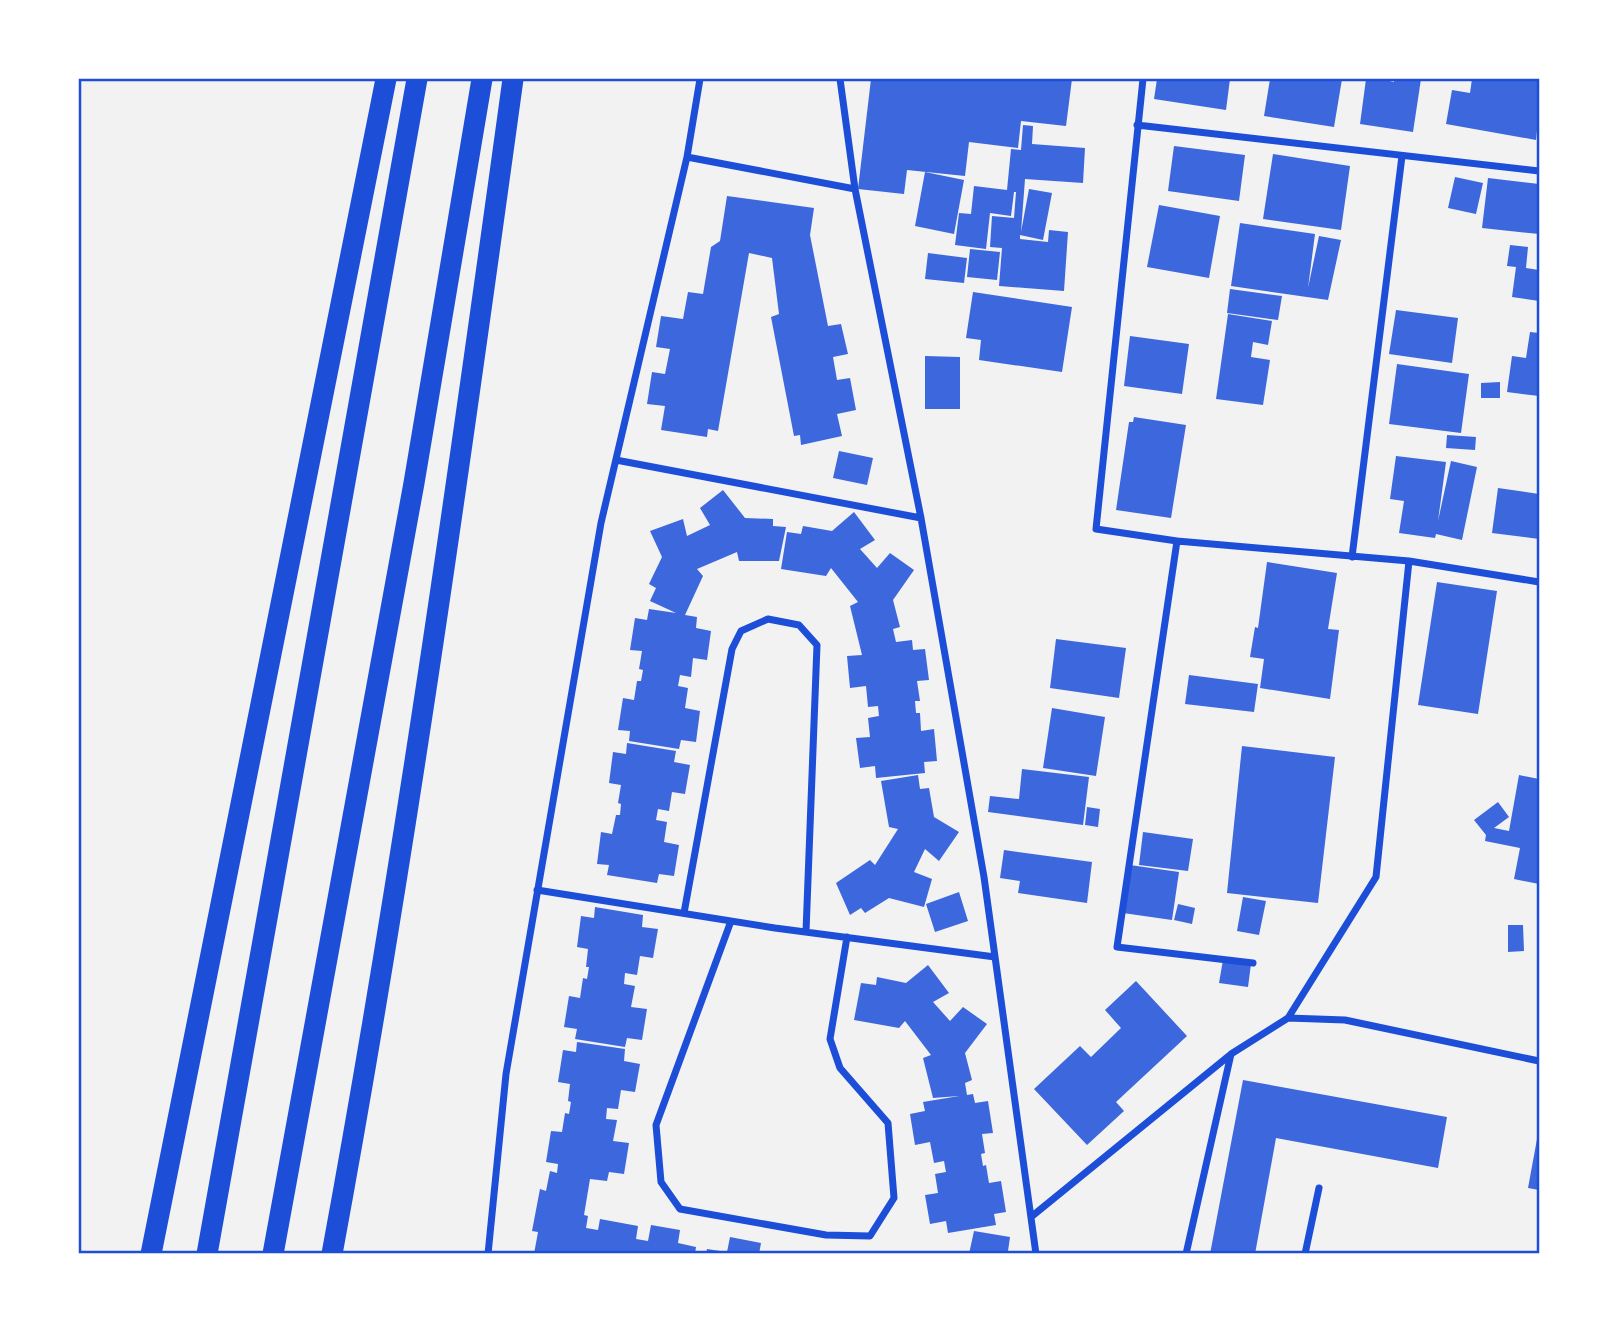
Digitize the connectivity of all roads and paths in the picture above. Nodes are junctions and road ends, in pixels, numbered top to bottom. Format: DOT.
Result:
graph roads {
  1 [pos="386,79"];
  2 [pos="417,79"];
  3 [pos="482,79"];
  4 [pos="513,79"];
  5 [pos="701,79"];
  6 [pos="840,79"];
  7 [pos="1143,79"];
  8 [pos="1137,125"];
  9 [pos="1402,156"];
  10 [pos="687,157"];
  11 [pos="1539,171"];
  12 [pos="855,189"];
  13 [pos="617,460"];
  14 [pos="921,518"];
  15 [pos="1177,541"];
  16 [pos="1352,557"];
  17 [pos="1409,561"];
  18 [pos="1539,582"];
  19 [pos="537,890"];
  20 [pos="684,913"];
  21 [pos="730,920"];
  22 [pos="806,932"];
  23 [pos="847,937"];
  24 [pos="995,957"];
  25 [pos="1253,963"];
  26 [pos="1288,1018"];
  27 [pos="1231,1054"];
  28 [pos="1539,1061"];
  29 [pos="1319,1188"];
  30 [pos="1031,1217"];
  31 [pos="151,1253"];
  32 [pos="207,1254"];
  33 [pos="273,1254"];
  34 [pos="332,1254"];
  35 [pos="488,1254"];
  36 [pos="1036,1254"];
  37 [pos="1186,1254"];
  38 [pos="1305,1254"];
  1 -- 31 [label="highway"];
  2 -- 32 [label="highway"];
  3 -- 33 [label="highway"];
  4 -- 34 [label="highway"];
  5 -- 10 [label="street"];
  6 -- 12 [label="street"];
  7 -- 8 [label="street"];
  8 -- 9 [label="street"];
  8 -- 15 [label="street"];
  9 -- 11 [label="street"];
  9 -- 16 [label="street"];
  10 -- 12 [label="street"];
  10 -- 13 [label="street"];
  12 -- 14 [label="street"];
  13 -- 14 [label="street"];
  13 -- 19 [label="street"];
  14 -- 24 [label="street"];
  15 -- 16 [label="street"];
  15 -- 25 [label="street"];
  16 -- 17 [label="street"];
  17 -- 18 [label="street"];
  17 -- 26 [label="street"];
  19 -- 20 [label="street"];
  19 -- 35 [label="street"];
  20 -- 21 [label="street"];
  20 -- 22 [label="street"];
  21 -- 22 [label="street"];
  21 -- 23 [label="street"];
  22 -- 23 [label="street"];
  23 -- 24 [label="street"];
  24 -- 30 [label="street"];
  26 -- 27 [label="street"];
  26 -- 28 [label="street"];
  27 -- 30 [label="street"];
  27 -- 37 [label="street"];
  29 -- 38 [label="street"];
  30 -- 36 [label="street"];
}
